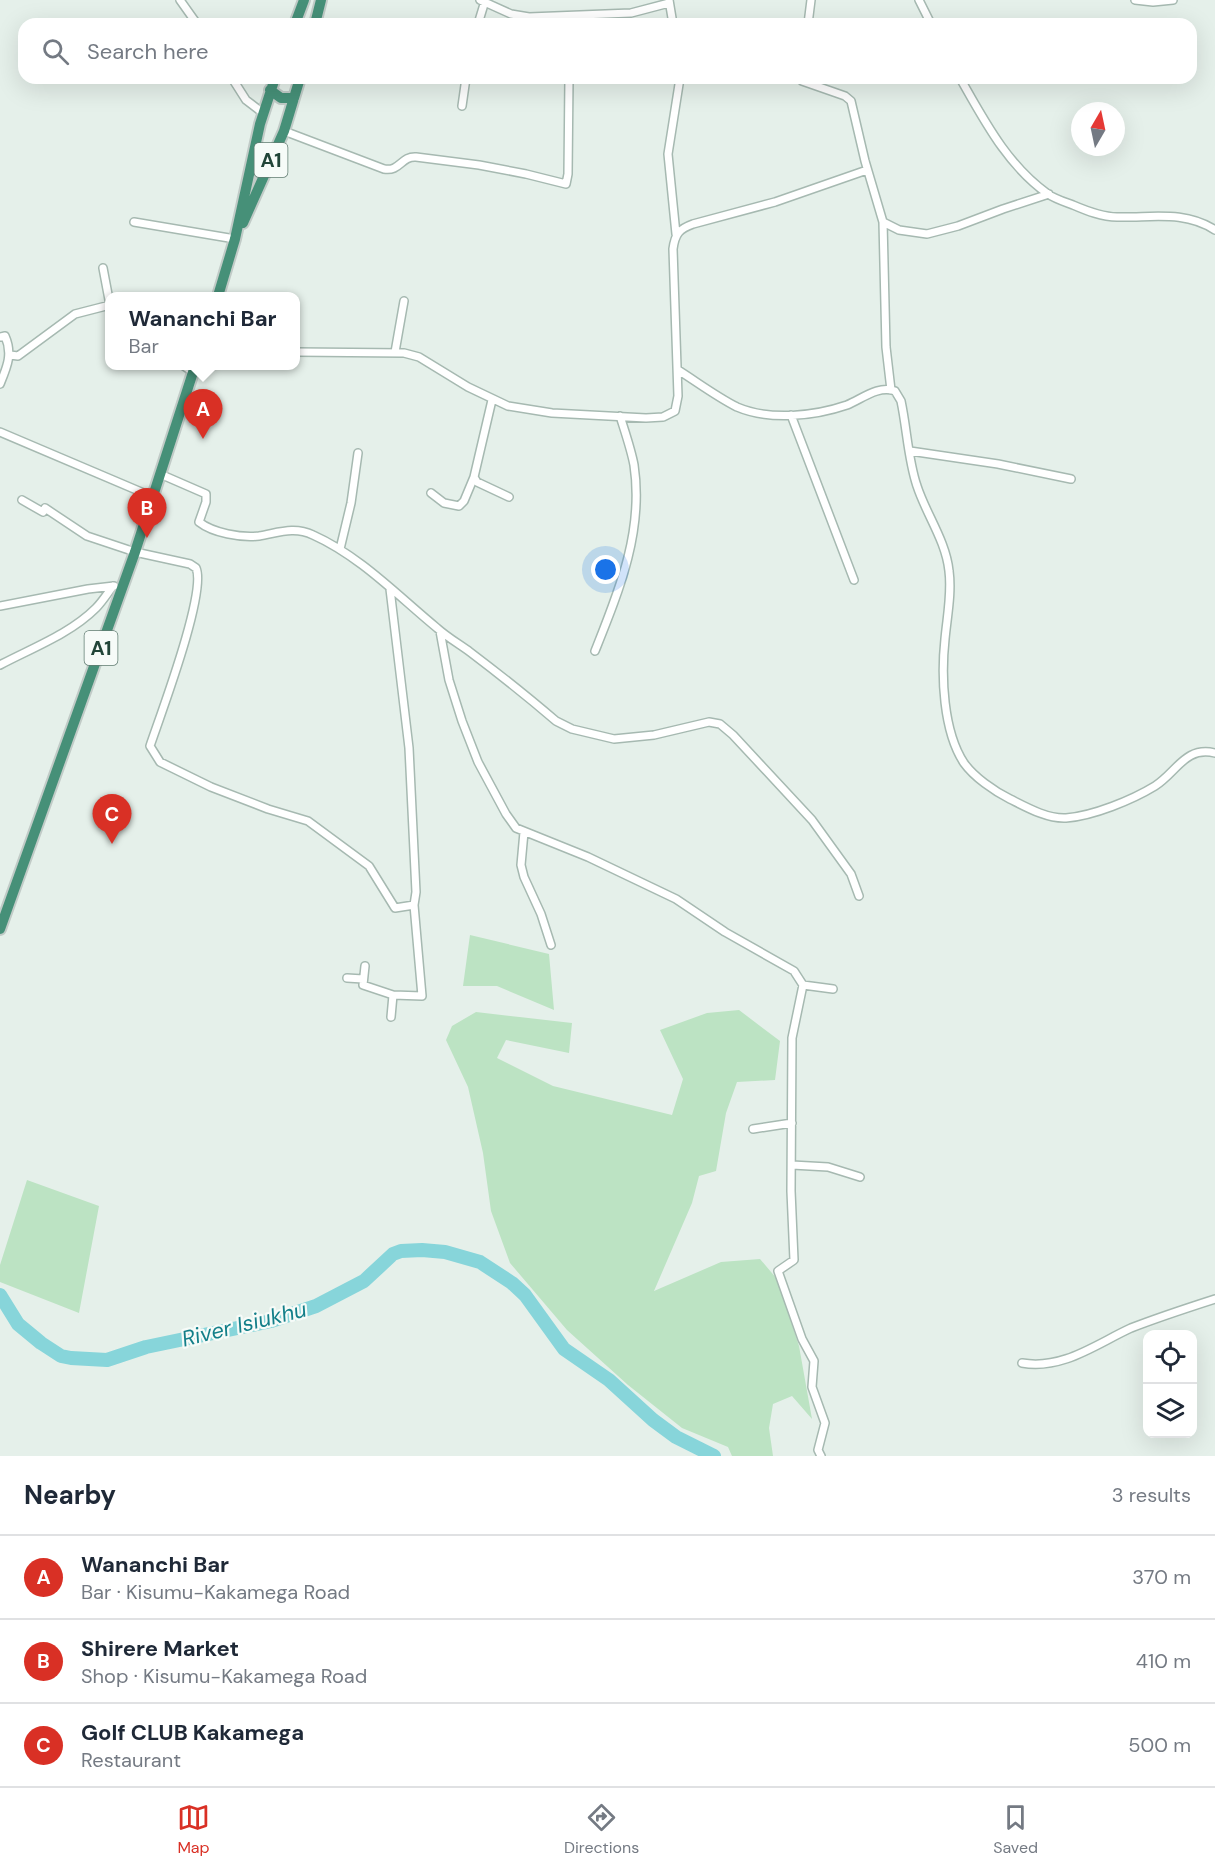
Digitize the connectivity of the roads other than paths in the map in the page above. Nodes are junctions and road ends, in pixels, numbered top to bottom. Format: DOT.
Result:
graph roads {
  1 [pos="180,0"];
  2 [pos="304,0"];
  3 [pos="321,0"];
  4 [pos="811,0"];
  5 [pos="918,0"];
  6 [pos="1135,0"];
  7 [pos="1173,0"];
  8 [pos="482,1"];
  9 [pos="669,1"];
  10 [pos="569,15"];
  11 [pos="193,18"];
  12 [pos="297,18"];
  13 [pos="316,18"];
  14 [pos="479,18"];
  15 [pos="672,18"];
  16 [pos="809,18"];
  17 [pos="928,18"];
  18 [pos="236,84"];
  19 [pos="272,84"];
  20 [pos="298,84"];
  21 [pos="465,84"];
  22 [pos="569,84"];
  23 [pos="679,84"];
  24 [pos="808,84"];
  25 [pos="964,84"];
  26 [pos="270,90"];
  27 [pos="294,98"];
  28 [pos="462,106"];
  29 [pos="262,113"];
  30 [pos="284,130"];
  31 [pos="867,170"];
  32 [pos="1049,194"];
  33 [pos="134,222"];
  34 [pos="883,222"];
  35 [pos="1215,230"];
  36 [pos="676,234"];
  37 [pos="235,239"];
  38 [pos="103,268"];
  39 [pos="108,292"];
  40 [pos="219,292"];
  41 [pos="404,301"];
  42 [pos="105,306"];
  43 [pos="0,337"];
  44 [pos="300,352"];
  45 [pos="395,352"];
  46 [pos="10,355"];
  47 [pos="189,370"];
  48 [pos="678,370"];
  49 [pos="0,384"];
  50 [pos="891,390"];
  51 [pos="492,400"];
  52 [pos="791,415"];
  53 [pos="620,416"];
  54 [pos="0,432"];
  55 [pos="910,451"];
  56 [pos="358,453"];
  57 [pos="160,474"];
  58 [pos="474,477"];
  59 [pos="1071,479"];
  60 [pos="431,493"];
  61 [pos="153,497"];
  62 [pos="509,497"];
  63 [pos="22,500"];
  64 [pos="340,549"];
  65 [pos="135,552"];
  66 [pos="854,580"];
  67 [pos="118,586"];
  68 [pos="390,589"];
  69 [pos="0,606"];
  70 [pos="440,631"];
  71 [pos="595,651"];
  72 [pos="0,665"];
  73 [pos="1215,753"];
  74 [pos="524,832"];
  75 [pos="859,896"];
  76 [pos="414,905"];
  77 [pos="0,929"];
  78 [pos="551,945"];
  79 [pos="365,966"];
  80 [pos="347,978"];
  81 [pos="363,979"];
  82 [pos="803,985"];
  83 [pos="833,989"];
  84 [pos="393,995"];
  85 [pos="391,1017"];
  86 [pos="792,1123"];
  87 [pos="753,1129"];
  88 [pos="792,1166"];
  89 [pos="860,1176"];
  90 [pos="1215,1299"];
  91 [pos="1022,1363"];
  92 [pos="821,1456"];
  1 -- 11 [label="street"];
  2 -- 12 [label="highway"];
  3 -- 13 [label="highway"];
  4 -- 16 [label="street"];
  5 -- 17 [label="street"];
  6 -- 7 [label="street"];
  8 -- 10 [label="street"];
  8 -- 14 [label="street"];
  9 -- 10 [label="street"];
  9 -- 15 [label="street"];
  18 -- 29 [label="street"];
  19 -- 26 [label="highway, A1"];
  20 -- 27 [label="highway, A1"];
  21 -- 28 [label="street"];
  22 -- 30 [label="street"];
  23 -- 36 [label="street"];
  24 -- 31 [label="street"];
  25 -- 32 [label="street"];
  26 -- 27 [label="highway"];
  26 -- 29 [label="highway, A1"];
  27 -- 30 [label="highway, A1"];
  29 -- 37 [label="highway, A1"];
  30 -- 37 [label="highway, A1"];
  31 -- 34 [label="street"];
  31 -- 36 [label="street"];
  32 -- 34 [label="street"];
  32 -- 35 [label="street"];
  33 -- 37 [label="street"];
  34 -- 50 [label="street"];
  36 -- 48 [label="street"];
  37 -- 40 [label="highway, A1"];
  38 -- 39 [label="street"];
  41 -- 45 [label="street"];
  42 -- 46 [label="street"];
  43 -- 46 [label="street"];
  44 -- 45 [label="street"];
  45 -- 51 [label="street"];
  46 -- 49 [label="street"];
  47 -- 57 [label="highway, A1"];
  48 -- 52 [label="street"];
  48 -- 53 [label="street"];
  50 -- 52 [label="street"];
  50 -- 55 [label="street"];
  51 -- 53 [label="street"];
  51 -- 58 [label="street"];
  52 -- 66 [label="street"];
  53 -- 71 [label="street"];
  54 -- 61 [label="street"];
  55 -- 59 [label="street"];
  55 -- 73 [label="street"];
  56 -- 64 [label="street"];
  57 -- 61 [label="highway, A1"];
  57 -- 64 [label="street"];
  58 -- 60 [label="street"];
  58 -- 62 [label="street"];
  61 -- 65 [label="highway, A1"];
  63 -- 65 [label="street"];
  64 -- 68 [label="street"];
  65 -- 67 [label="highway, A1"];
  65 -- 76 [label="street"];
  67 -- 69 [label="street"];
  67 -- 72 [label="street"];
  67 -- 77 [label="highway, A1"];
  68 -- 70 [label="street"];
  68 -- 76 [label="street"];
  70 -- 74 [label="street"];
  70 -- 75 [label="street"];
  74 -- 78 [label="street"];
  74 -- 82 [label="street"];
  76 -- 84 [label="street"];
  79 -- 81 [label="street"];
  80 -- 81 [label="street"];
  81 -- 84 [label="street"];
  82 -- 83 [label="street"];
  82 -- 86 [label="street"];
  84 -- 85 [label="street"];
  86 -- 87 [label="street"];
  86 -- 88 [label="street"];
  88 -- 89 [label="street"];
  88 -- 92 [label="street"];
  90 -- 91 [label="street"];
}
